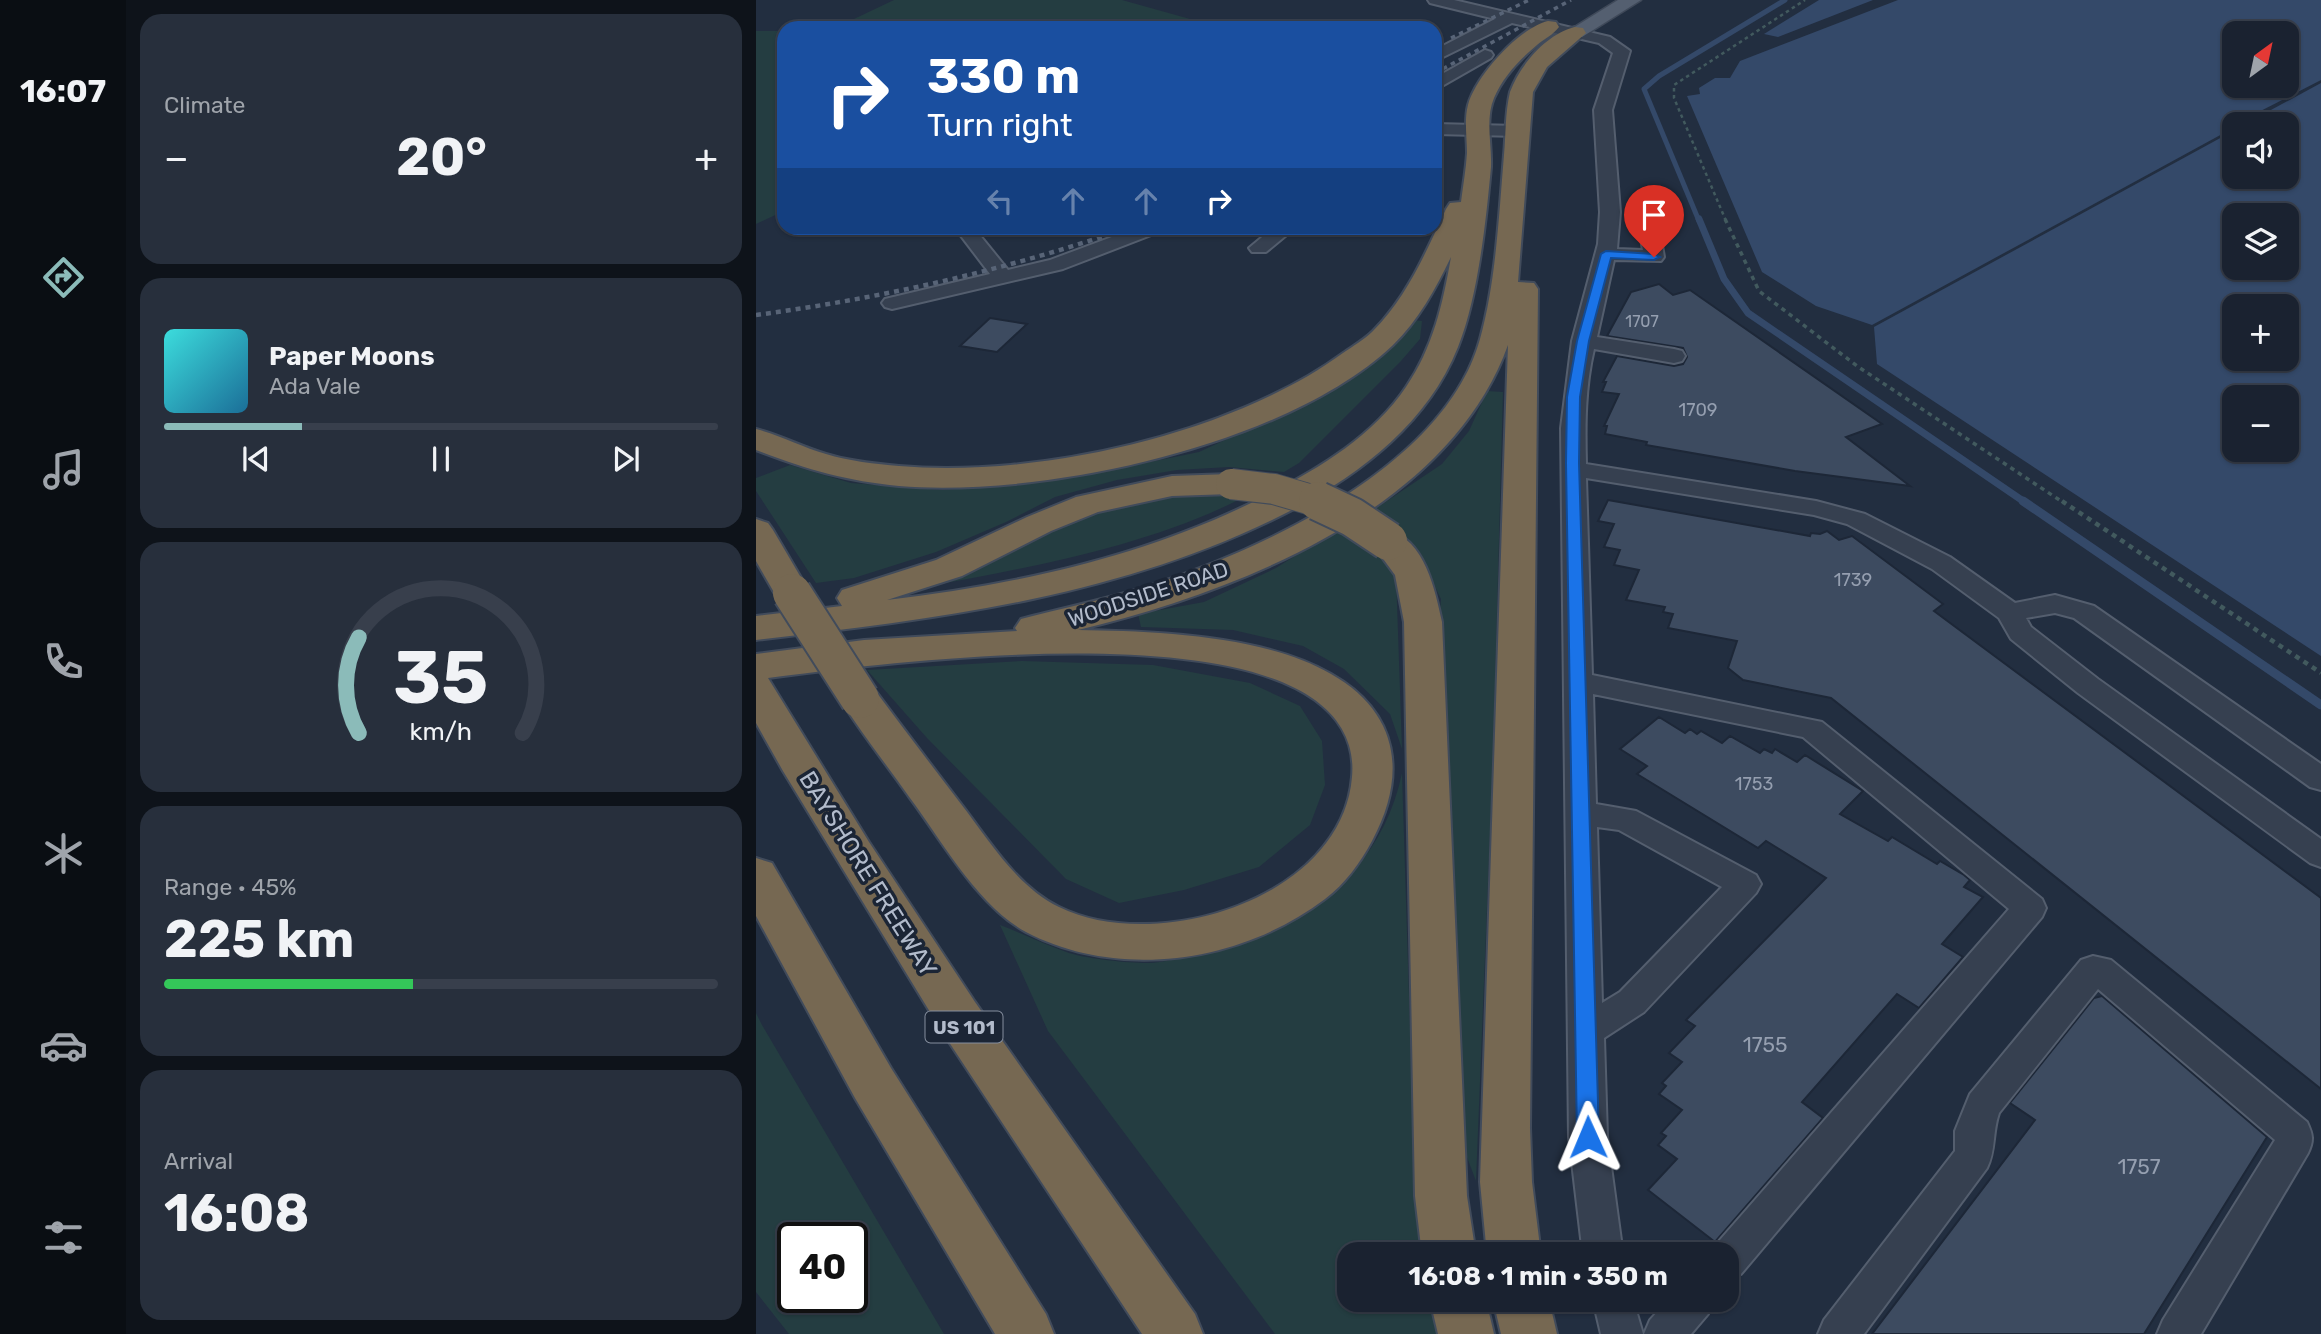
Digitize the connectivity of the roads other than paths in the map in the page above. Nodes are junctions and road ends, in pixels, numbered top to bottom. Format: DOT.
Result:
graph roads {
  1 [pos="1435,0"];
  2 [pos="1597,0"];
  3 [pos="1632,0"];
  4 [pos="1493,7"];
  5 [pos="1509,18"];
  6 [pos="1548,27"];
  7 [pos="1575,33"];
  8 [pos="1442,52"];
  9 [pos="1485,55"];
  10 [pos="1442,81"];
  11 [pos="1442,130"];
  12 [pos="1518,131"];
  13 [pos="1480,143"];
  14 [pos="1512,207"];
  15 [pos="973,235"];
  16 [pos="1134,235"];
  17 [pos="1276,235"];
  18 [pos="1259,248"];
  19 [pos="1606,254"];
  20 [pos="1653,254"];
  21 [pos="1003,277"];
  22 [pos="892,303"];
  23 [pos="1583,341"];
  24 [pos="1674,356"];
  25 [pos="756,439"];
  26 [pos="1573,468"];
  27 [pos="756,530"];
  28 [pos="2010,613"];
  29 [pos="756,617"];
  30 [pos="756,628"];
  31 [pos="852,654"];
  32 [pos="1577,681"];
  33 [pos="760,688"];
  34 [pos="2321,779"];
  35 [pos="1581,814"];
  36 [pos="2321,855"];
  37 [pos="756,875"];
  38 [pos="1586,1031"];
  39 [pos="1448,1242"];
  40 [pos="1513,1242"];
  41 [pos="1601,1242"];
  42 [pos="1739,1247"];
  43 [pos="1461,1312"];
  44 [pos="1524,1312"];
  45 [pos="1617,1312"];
  46 [pos="1684,1312"];
  47 [pos="1026,1334"];
  48 [pos="1175,1334"];
  49 [pos="1466,1334"];
  50 [pos="1529,1334"];
  51 [pos="1622,1334"];
  52 [pos="1665,1334"];
  53 [pos="1839,1334"];
  54 [pos="2178,1334"];
  1 -- 4 [label="street"];
  2 -- 6 [label="main road"];
  3 -- 7 [label="main road"];
  4 -- 5 [label="street"];
  5 -- 6 [label="street"];
  5 -- 8 [label="street"];
  6 -- 7 [label="street"];
  6 -- 13 [label="highway, WOODSIDE ROAD"];
  7 -- 12 [label="highway, WOODSIDE ROAD"];
  7 -- 19 [label="street"];
  9 -- 10 [label="street"];
  11 -- 13 [label="street"];
  12 -- 13 [label="street"];
  12 -- 14 [label="highway, WOODSIDE ROAD"];
  13 -- 25 [label="highway"];
  13 -- 30 [label="highway, WOODSIDE ROAD"];
  14 -- 31 [label="highway, WOODSIDE ROAD"];
  14 -- 40 [label="highway"];
  15 -- 21 [label="street"];
  16 -- 21 [label="street"];
  17 -- 18 [label="street"];
  19 -- 20 [label="street"];
  19 -- 23 [label="street"];
  21 -- 22 [label="street"];
  23 -- 24 [label="street"];
  23 -- 26 [label="street"];
  26 -- 28 [label="street"];
  26 -- 32 [label="street"];
  27 -- 31 [label="highway, bridge"];
  28 -- 34 [label="street"];
  28 -- 36 [label="street"];
  29 -- 39 [label="highway, bridge"];
  31 -- 33 [label="highway, WOODSIDE ROAD"];
  32 -- 35 [label="street"];
  32 -- 42 [label="street"];
  33 -- 48 [label="highway, BAYSHORE FREEWAY / US 101"];
  35 -- 38 [label="street"];
  35 -- 38 [label="street"];
  37 -- 47 [label="highway"];
  38 -- 41 [label="street"];
  43 -- 49 [label="highway"];
  44 -- 50 [label="highway"];
  45 -- 51 [label="street"];
  46 -- 52 [label="street"];
  53 -- 54 [label="street"];
}
